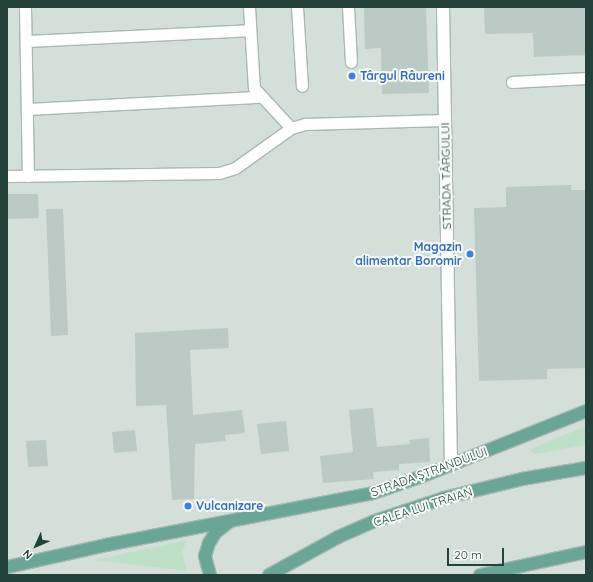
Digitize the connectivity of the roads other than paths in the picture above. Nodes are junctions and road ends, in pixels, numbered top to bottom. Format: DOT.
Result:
graph roads {
  1 [pos="25,7"];
  2 [pos="249,7"];
  3 [pos="297,7"];
  4 [pos="348,7"];
  5 [pos="444,7"];
  6 [pos="249,30"];
  7 [pos="27,41"];
  8 [pos="351,62"];
  9 [pos="586,78"];
  10 [pos="512,82"];
  11 [pos="302,86"];
  12 [pos="260,97"];
  13 [pos="28,109"];
  14 [pos="445,120"];
  15 [pos="291,128"];
  16 [pos="7,176"];
  17 [pos="28,176"];
  18 [pos="586,411"];
  19 [pos="451,465"];
  20 [pos="586,468"];
  21 [pos="230,521"];
  22 [pos="586,552"];
  23 [pos="7,567"];
  24 [pos="210,575"];
  25 [pos="269,575"];
  26 [pos="480,575"];
  1 -- 7 [label="lane"];
  2 -- 6 [label="lane"];
  3 -- 11 [label="lane"];
  4 -- 8 [label="lane"];
  5 -- 14 [label="street, STRADA TÂRGULUI"];
  6 -- 7 [label="lane"];
  6 -- 12 [label="lane"];
  7 -- 13 [label="lane"];
  9 -- 10 [label="lane"];
  12 -- 13 [label="lane"];
  12 -- 15 [label="lane"];
  13 -- 17 [label="lane"];
  14 -- 15 [label="lane"];
  14 -- 19 [label="street, STRADA TÂRGULUI"];
  15 -- 17 [label="lane"];
  16 -- 17 [label="lane"];
  18 -- 19 [label="main road, STRADA ȘTRANDULUI"];
  19 -- 21 [label="main road, STRADA ȘTRANDULUI"];
  20 -- 25 [label="main road, CALEA LUI TRAIAN"];
  21 -- 23 [label="main road, STRADA ȘTRANDULUI"];
  21 -- 24 [label="main road"];
  22 -- 26 [label="main road"];
}
